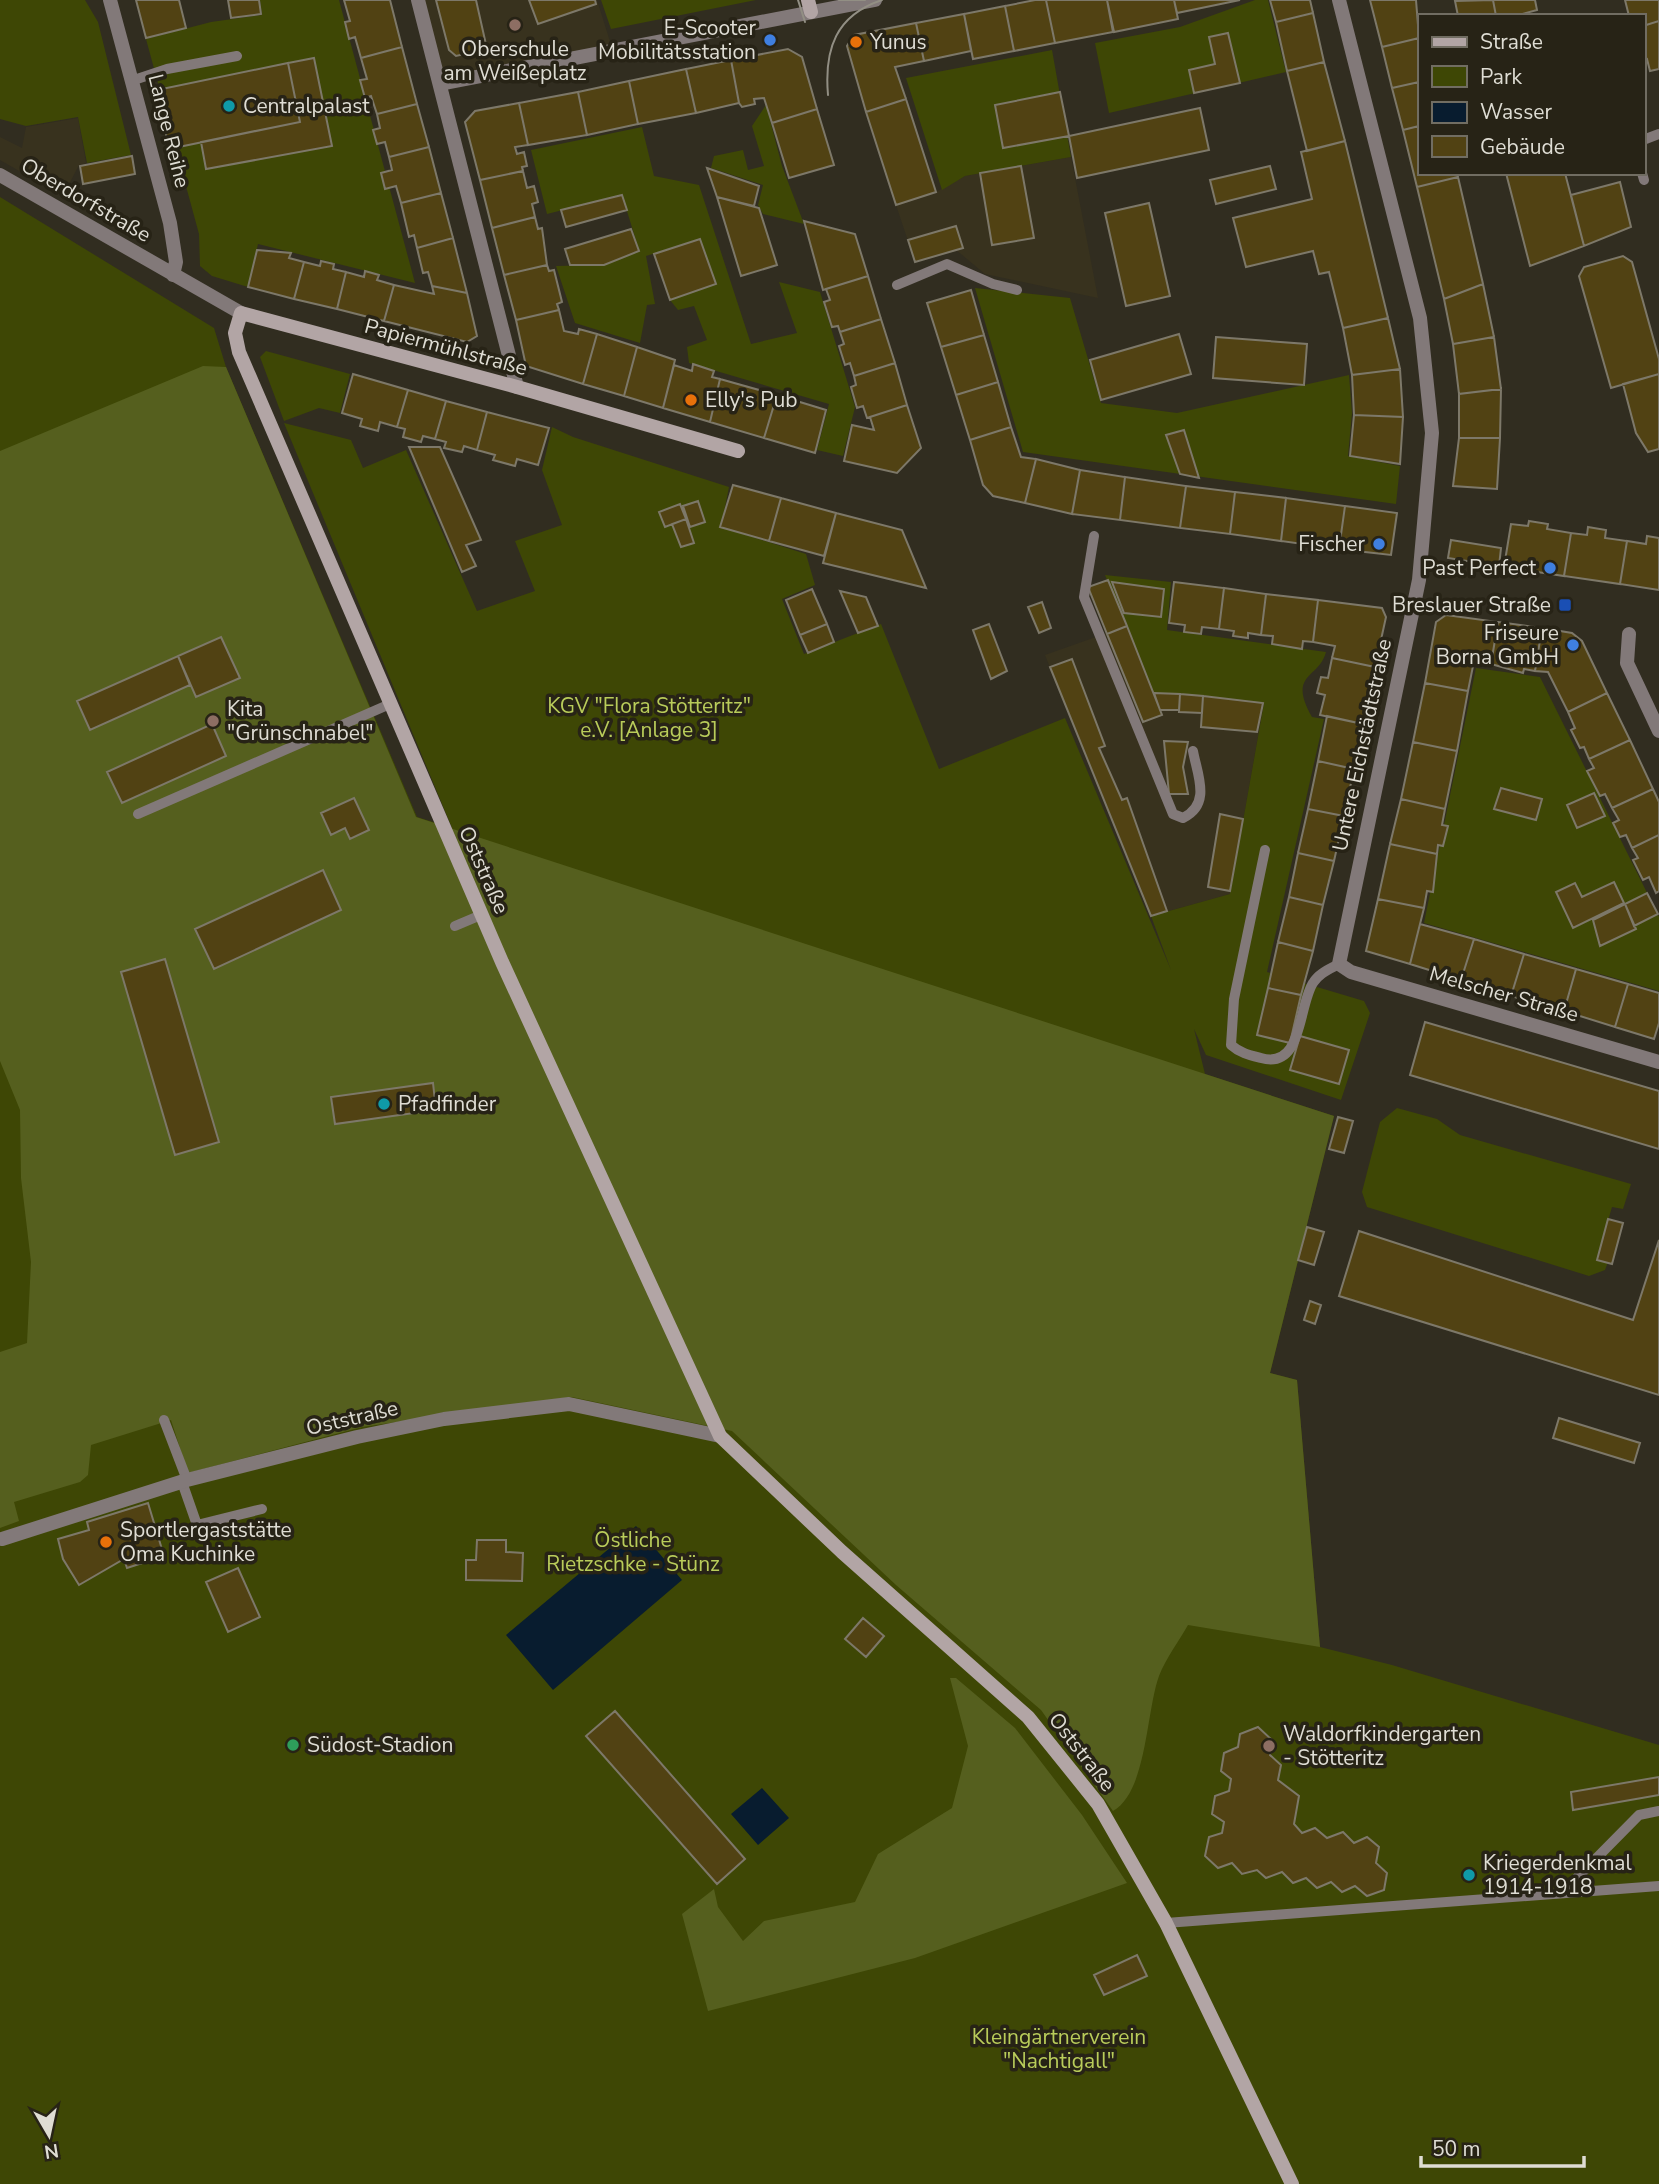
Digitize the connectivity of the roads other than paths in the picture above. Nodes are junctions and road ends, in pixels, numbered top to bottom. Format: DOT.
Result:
graph roads {
  1 [pos="110,0"];
  2 [pos="418,0"];
  3 [pos="875,0"];
  4 [pos="1339,0"];
  5 [pos="810,6"];
  6 [pos="237,56"];
  7 [pos="134,80"];
  8 [pos="440,84"];
  9 [pos="0,175"];
  10 [pos="151,262"];
  11 [pos="173,275"];
  12 [pos="897,285"];
  13 [pos="1017,290"];
  14 [pos="241,313"];
  15 [pos="517,387"];
  16 [pos="738,451"];
  17 [pos="1094,536"];
  18 [pos="1629,634"];
  19 [pos="390,704"];
  20 [pos="1659,731"];
  21 [pos="1193,751"];
  22 [pos="138,814"];
  23 [pos="1265,850"];
  24 [pos="481,915"];
  25 [pos="455,926"];
  26 [pos="1339,964"];
  27 [pos="1659,1062"];
  28 [pos="164,1420"];
  29 [pos="720,1436"];
  30 [pos="184,1481"];
  31 [pos="262,1509"];
  32 [pos="1,1539"];
  33 [pos="1659,1811"];
  34 [pos="1659,1886"];
  35 [pos="1564,1891"];
  36 [pos="1166,1923"];
  37 [pos="1292,2184"];
  1 -- 7 [label="street, Lange Reihe"];
  2 -- 8 [label="street"];
  3 -- 5 [label="street"];
  4 -- 26 [label="street, Untere Eichstädtstraße"];
  5 -- 8 [label="street"];
  6 -- 7 [label="lane"];
  7 -- 11 [label="street, Lange Reihe"];
  8 -- 15 [label="street"];
  9 -- 10 [label="street, Oberdorfstraße"];
  10 -- 11 [label="street, Papiermühlstraße"];
  11 -- 14 [label="street, Papiermühlstraße"];
  12 -- 13 [label="lane"];
  14 -- 15 [label="street, Papiermühlstraße"];
  14 -- 19 [label="street, Oststraße"];
  15 -- 16 [label="street, Papiermühlstraße"];
  17 -- 21 [label="lane"];
  18 -- 20 [label="street"];
  19 -- 22 [label="lane"];
  19 -- 24 [label="street, Oststraße"];
  23 -- 26 [label="lane"];
  24 -- 25 [label="lane"];
  24 -- 29 [label="street, Oststraße"];
  26 -- 27 [label="street, Melscher Straße"];
  28 -- 30 [label="lane"];
  29 -- 30 [label="street, Oststraße"];
  29 -- 36 [label="street, Oststraße"];
  30 -- 31 [label="lane"];
  30 -- 32 [label="street, Oststraße"];
  33 -- 35 [label="lane"];
  34 -- 35 [label="lane"];
  35 -- 36 [label="lane"];
  36 -- 37 [label="street, Oststraße"];
}
